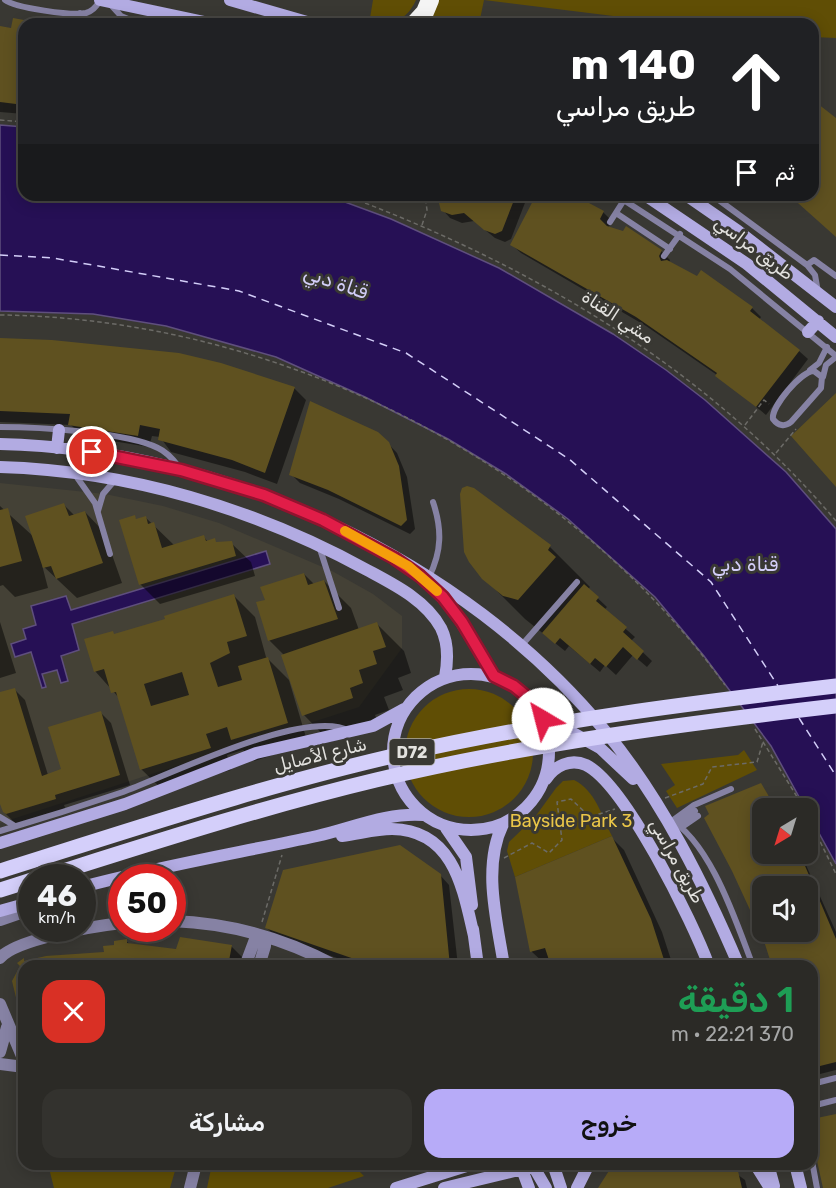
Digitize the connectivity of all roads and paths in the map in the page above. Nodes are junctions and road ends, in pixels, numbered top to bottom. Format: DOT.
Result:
graph roads {
  1 [pos="5,0"];
  2 [pos="230,0"];
  3 [pos="430,0"];
  4 [pos="104,1"];
  5 [pos="70,18"];
  6 [pos="82,18"];
  7 [pos="126,18"];
  8 [pos="175,18"];
  9 [pos="293,18"];
  10 [pos="420,18"];
  11 [pos="0,120"];
  12 [pos="18,122"];
  13 [pos="359,201"];
  14 [pos="426,201"];
  15 [pos="623,201"];
  16 [pos="626,201"];
  17 [pos="654,201"];
  18 [pos="694,201"];
  19 [pos="720,201"];
  20 [pos="616,213"];
  21 [pos="610,222"];
  22 [pos="422,226"];
  23 [pos="680,234"];
  24 [pos="670,249"];
  25 [pos="664,256"];
  26 [pos="807,265"];
  27 [pos="836,276"];
  28 [pos="821,295"];
  29 [pos="836,305"];
  30 [pos="0,315"];
  31 [pos="818,321"];
  32 [pos="808,332"];
  33 [pos="836,337"];
  34 [pos="826,347"];
  35 [pos="836,357"];
  36 [pos="810,370"];
  37 [pos="822,377"];
  38 [pos="774,408"];
  39 [pos="791,422"];
  40 [pos="744,426"];
  41 [pos="0,427"];
  42 [pos="59,430"];
  43 [pos="0,444"];
  44 [pos="57,448"];
  45 [pos="775,454"];
  46 [pos="0,467"];
  47 [pos="181,470"];
  48 [pos="73,473"];
  49 [pos="116,480"];
  50 [pos="433,502"];
  51 [pos="98,512"];
  52 [pos="836,521"];
  53 [pos="319,545"];
  54 [pos="110,554"];
  55 [pos="408,566"];
  56 [pos="429,577"];
  57 [pos="577,582"];
  58 [pos="339,608"];
  59 [pos="521,646"];
  60 [pos="494,676"];
  61 [pos="445,677"];
  62 [pos="725,686"];
  63 [pos="836,686"];
  64 [pos="836,706"];
  65 [pos="405,709"];
  66 [pos="543,719"];
  67 [pos="750,722"];
  68 [pos="763,742"];
  69 [pos="232,755"];
  70 [pos="545,780"];
  71 [pos="731,789"];
  72 [pos="798,798"];
  73 [pos="655,801"];
  74 [pos="624,807"];
  75 [pos="696,814"];
  76 [pos="424,815"];
  77 [pos="0,817"];
  78 [pos="673,822"];
  79 [pos="503,824"];
  80 [pos="16,826"];
  81 [pos="446,828"];
  82 [pos="0,831"];
  83 [pos="317,836"];
  84 [pos="818,837"];
  85 [pos="287,842"];
  86 [pos="0,843"];
  87 [pos="492,859"];
  88 [pos="86,864"];
  89 [pos="0,871"];
  90 [pos="836,873"];
  91 [pos="18,884"];
  92 [pos="96,884"];
  93 [pos="0,890"];
  94 [pos="18,906"];
  95 [pos="0,911"];
  96 [pos="18,914"];
  97 [pos="0,920"];
  98 [pos="186,922"];
  99 [pos="108,925"];
  100 [pos="261,935"];
  101 [pos="474,936"];
  102 [pos="5,949"];
  103 [pos="0,958"];
  104 [pos="255,960"];
  105 [pos="324,960"];
  106 [pos="477,960"];
  107 [pos="503,960"];
  108 [pos="706,960"];
  109 [pos="736,960"];
  110 [pos="750,960"];
  111 [pos="0,1004"];
  112 [pos="7,1023"];
  113 [pos="18,1048"];
  114 [pos="0,1052"];
  115 [pos="0,1064"];
  116 [pos="18,1066"];
  117 [pos="836,1078"];
  118 [pos="818,1082"];
  119 [pos="836,1100"];
  120 [pos="818,1104"];
  121 [pos="454,1170"];
  122 [pos="512,1170"];
  123 [pos="530,1170"];
  124 [pos="533,1170"];
  125 [pos="555,1170"];
  126 [pos="586,1170"];
  127 [pos="759,1170"];
  128 [pos="769,1170"];
  129 [pos="796,1170"];
  130 [pos="814,1170"];
  131 [pos="453,1187"];
  132 [pos="396,1188"];
  133 [pos="529,1188"];
  134 [pos="546,1188"];
  135 [pos="561,1188"];
  136 [pos="577,1188"];
  137 [pos="772,1188"];
  138 [pos="801,1188"];
  139 [pos="817,1188"];
  1 -- 5 [label="lane"];
  2 -- 9 [label="main road"];
  3 -- 10 [label="highway"];
  4 -- 6 [label="lane"];
  4 -- 7 [label="lane"];
  4 -- 8 [label="main road"];
  11 -- 12 [label="path"];
  13 -- 22 [label="path, مشي القناة"];
  14 -- 22 [label="path"];
  15 -- 20 [label="lane"];
  16 -- 23 [label="lane"];
  17 -- 31 [label="main road, طريق مراسي"];
  18 -- 28 [label="main road, طريق مراسي"];
  19 -- 26 [label="lane"];
  20 -- 21 [label="lane"];
  20 -- 24 [label="lane"];
  22 -- 40 [label="path, مشي القناة"];
  23 -- 24 [label="lane"];
  23 -- 32 [label="lane"];
  24 -- 25 [label="lane"];
  26 -- 27 [label="lane"];
  26 -- 28 [label="lane"];
  28 -- 29 [label="main road, طريق مراسي"];
  30 -- 62 [label="path"];
  31 -- 32 [label="main road"];
  31 -- 33 [label="main road, طريق مراسي"];
  32 -- 34 [label="lane"];
  34 -- 35 [label="lane"];
  34 -- 36 [label="lane"];
  35 -- 37 [label="lane"];
  36 -- 37 [label="lane"];
  36 -- 38 [label="lane"];
  37 -- 39 [label="lane"];
  38 -- 39 [label="lane"];
  38 -- 40 [label="path"];
  39 -- 45 [label="path"];
  40 -- 45 [label="path, مشي القناة"];
  41 -- 42 [label="lane"];
  42 -- 44 [label="main road"];
  42 -- 47 [label="lane"];
  43 -- 44 [label="main road"];
  44 -- 47 [label="main road"];
  45 -- 52 [label="path, مشي القناة"];
  46 -- 48 [label="main road"];
  47 -- 55 [label="main road"];
  48 -- 49 [label="main road"];
  48 -- 51 [label="lane"];
  49 -- 51 [label="lane"];
  49 -- 53 [label="main road"];
  50 -- 56 [label="lane"];
  51 -- 54 [label="lane"];
  53 -- 58 [label="lane"];
  53 -- 61 [label="main road"];
  55 -- 56 [label="main road"];
  55 -- 60 [label="main road"];
  56 -- 59 [label="main road"];
  57 -- 59 [label="lane"];
  59 -- 73 [label="main road"];
  60 -- 61 [label="main road"];
  60 -- 66 [label="main road"];
  61 -- 65 [label="main road"];
  63 -- 89 [label="main road, شارع الأصايل / D72, bridge"];
  64 -- 88 [label="main road, شارع الأصايل / D72, bridge"];
  65 -- 69 [label="main road, شارع الأصايل / D72"];
  65 -- 76 [label="main road"];
  66 -- 70 [label="main road"];
  66 -- 78 [label="main road"];
  67 -- 68 [label="path"];
  68 -- 72 [label="path"];
  68 -- 73 [label="path"];
  69 -- 80 [label="lane"];
  69 -- 86 [label="main road, شارع الأصايل / D72"];
  70 -- 74 [label="main road, طريق مراسي"];
  70 -- 79 [label="main road"];
  71 -- 78 [label="lane"];
  73 -- 78 [label="main road"];
  74 -- 87 [label="path"];
  74 -- 108 [label="main road, طريق مراسي"];
  75 -- 78 [label="lane"];
  76 -- 81 [label="main road"];
  76 -- 83 [label="main road"];
  77 -- 80 [label="lane"];
  78 -- 109 [label="main road, طريق مراسي"];
  78 -- 110 [label="lane"];
  79 -- 81 [label="main road"];
  79 -- 87 [label="main road"];
  80 -- 82 [label="lane"];
  81 -- 101 [label="main road"];
  83 -- 85 [label="main road"];
  83 -- 101 [label="main road"];
  84 -- 90 [label="path"];
  85 -- 92 [label="main road"];
  85 -- 100 [label="path"];
  87 -- 107 [label="main road"];
  91 -- 93 [label="main road"];
  94 -- 95 [label="main road"];
  96 -- 97 [label="street"];
  98 -- 100 [label="street"];
  99 -- 102 [label="street"];
  100 -- 104 [label="street"];
  100 -- 105 [label="street"];
  101 -- 106 [label="main road"];
  102 -- 103 [label="street"];
  111 -- 112 [label="street"];
  112 -- 113 [label="street"];
  112 -- 114 [label="street"];
  115 -- 116 [label="street"];
  117 -- 118 [label="lane"];
  119 -- 120 [label="lane"];
  121 -- 132 [label="main road"];
  122 -- 131 [label="main road"];
  123 -- 133 [label="main road"];
  124 -- 134 [label="main road"];
  125 -- 135 [label="main road"];
  126 -- 136 [label="main road"];
  127 -- 137 [label="main road"];
  128 -- 137 [label="main road"];
  129 -- 138 [label="main road"];
  130 -- 139 [label="lane"];
}
